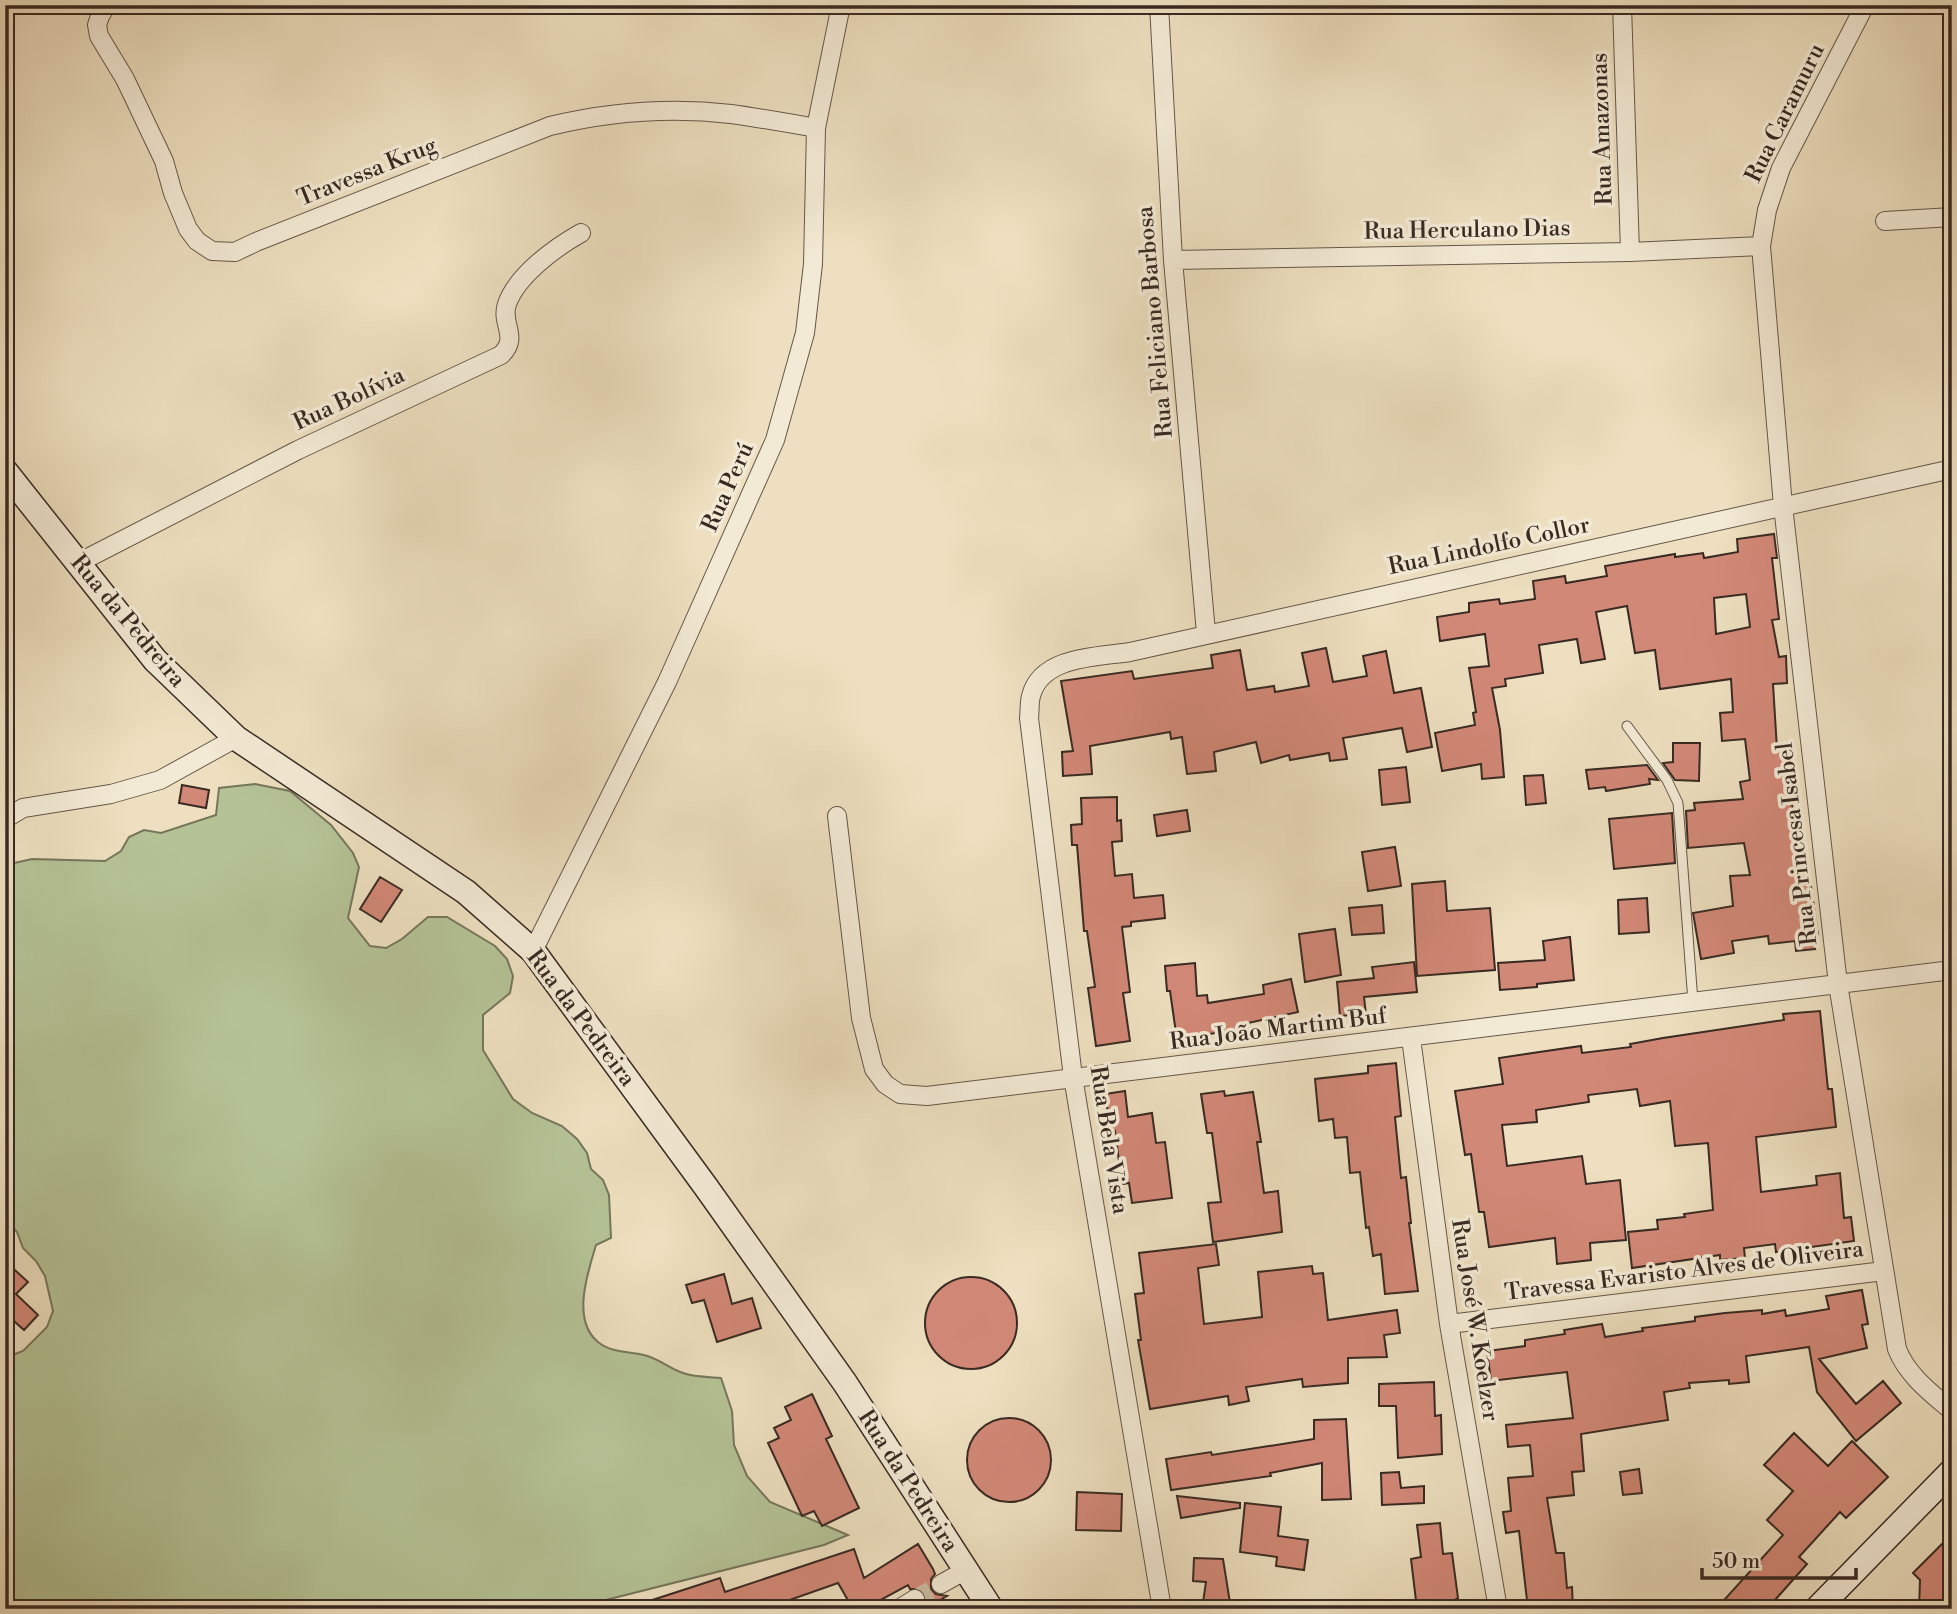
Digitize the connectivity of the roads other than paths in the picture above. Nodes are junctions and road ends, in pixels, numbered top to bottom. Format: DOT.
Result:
graph roads {
  1 [pos="107,5"];
  2 [pos="841,5"];
  3 [pos="1159,5"];
  4 [pos="1622,5"];
  5 [pos="1865,5"];
  6 [pos="816,128"];
  7 [pos="1952,218"];
  8 [pos="1885,221"];
  9 [pos="581,233"];
  10 [pos="1761,246"];
  11 [pos="1630,252"];
  12 [pos="1173,260"];
  13 [pos="1952,469"];
  14 [pos="5,471"];
  15 [pos="1783,506"];
  16 [pos="78,563"];
  17 [pos="1206,634"];
  18 [pos="1040,678"];
  19 [pos="1627,726"];
  20 [pos="236,738"];
  21 [pos="837,816"];
  22 [pos="5,819"];
  23 [pos="533,951"];
  24 [pos="1952,970"];
  25 [pos="1838,984"];
  26 [pos="1693,1002"];
  27 [pos="1411,1038"];
  28 [pos="1073,1077"];
  29 [pos="1884,1271"];
  30 [pos="1449,1324"];
  31 [pos="1952,1411"];
  32 [pos="1952,1471"];
  33 [pos="966,1570"];
  34 [pos="942,1584"];
  35 [pos="915,1599"];
  36 [pos="899,1609"];
  37 [pos="990,1609"];
  38 [pos="1162,1609"];
  39 [pos="1498,1609"];
  40 [pos="1817,1609"];
  1 -- 6 [label="street, Travessa Krug"];
  2 -- 6 [label="street, Rua Perú"];
  3 -- 12 [label="street, Rua Feliciano Barbosa"];
  4 -- 11 [label="street, Rua Amazonas"];
  5 -- 10 [label="street, Rua Caramuru"];
  6 -- 23 [label="street, Rua Perú"];
  7 -- 8 [label="street"];
  9 -- 16 [label="street, Rua Bolívia"];
  10 -- 11 [label="street, Rua Herculano Dias"];
  10 -- 15 [label="street, Rua Princesa Isabel"];
  11 -- 12 [label="street, Rua Herculano Dias"];
  12 -- 17 [label="street, Rua Feliciano Barbosa"];
  13 -- 15 [label="street, Rua Lindolfo Collor"];
  14 -- 16 [label="street, Rua da Pedreira"];
  15 -- 17 [label="street, Rua Lindolfo Collor"];
  15 -- 25 [label="street, Rua Princesa Isabel"];
  16 -- 20 [label="street, Rua da Pedreira"];
  17 -- 18 [label="street, Rua Lindolfo Collor"];
  18 -- 28 [label="street, Rua Bela Vista"];
  19 -- 26 [label="lane"];
  20 -- 22 [label="street"];
  20 -- 23 [label="street, Rua da Pedreira"];
  21 -- 28 [label="street, Rua João Martim Buf"];
  23 -- 33 [label="street, Rua da Pedreira"];
  24 -- 25 [label="street, Rua João Martim Buf"];
  25 -- 26 [label="street, Rua João Martim Buf"];
  25 -- 29 [label="street, Rua Princesa Isabel"];
  26 -- 27 [label="street, Rua João Martim Buf"];
  27 -- 28 [label="street, Rua João Martim Buf"];
  27 -- 30 [label="street, Rua José W. Koelzer"];
  28 -- 38 [label="street, Rua Bela Vista"];
  29 -- 30 [label="street, Travessa Evaristo Alves de Oliveira"];
  29 -- 31 [label="street, Rua Princesa Isabel"];
  30 -- 39 [label="street, Rua José W. Koelzer"];
  32 -- 40 [label="street"];
  33 -- 34 [label="street"];
  33 -- 37 [label="street, Rua da Pedreira"];
  35 -- 36 [label="street"];
}
